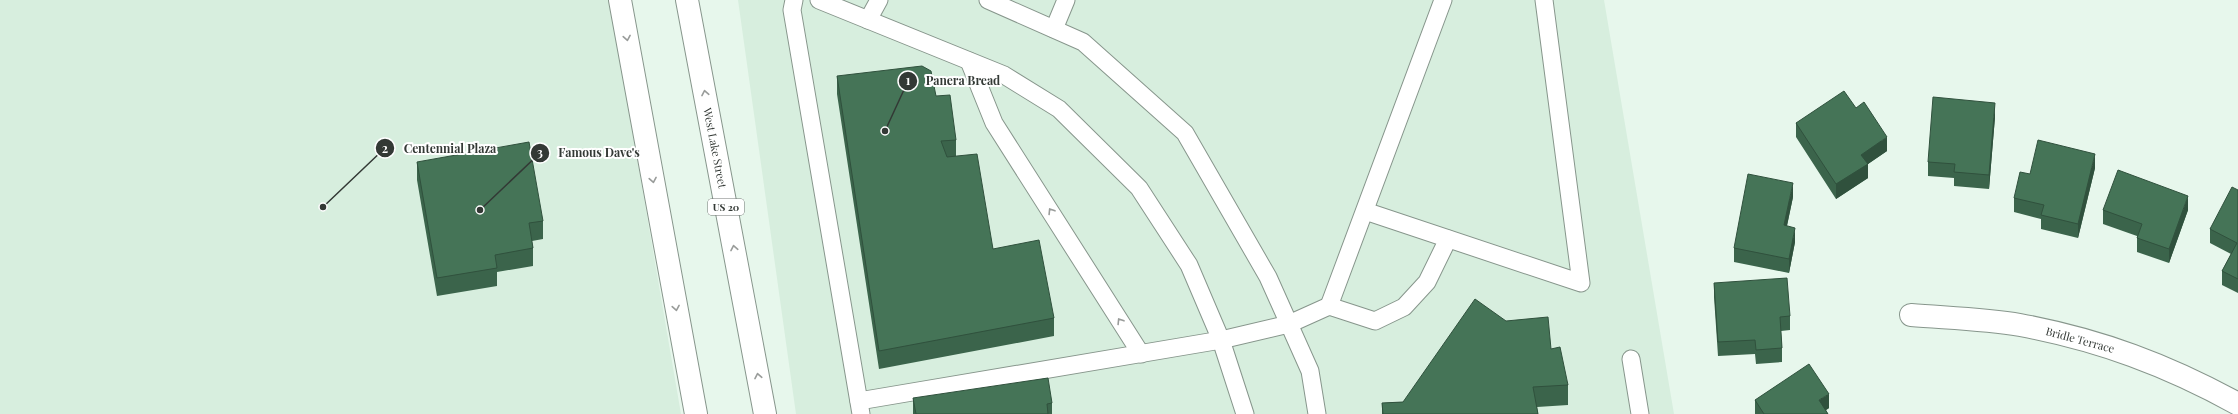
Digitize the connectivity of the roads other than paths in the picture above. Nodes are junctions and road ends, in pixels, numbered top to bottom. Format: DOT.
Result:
graph roads {
  1 [pos="620,0"];
  2 [pos="687,0"];
  3 [pos="794,0"];
  4 [pos="819,0"];
  5 [pos="879,0"];
  6 [pos="988,0"];
  7 [pos="1066,0"];
  8 [pos="1443,0"];
  9 [pos="1544,0"];
  10 [pos="868,20"];
  11 [pos="1054,29"];
  12 [pos="969,61"];
  13 [pos="1364,211"];
  14 [pos="1448,239"];
  15 [pos="1329,306"];
  16 [pos="1911,315"];
  17 [pos="1289,324"];
  18 [pos="1221,340"];
  19 [pos="1141,354"];
  20 [pos="1631,360"];
  21 [pos="2238,404"];
  22 [pos="860,407"];
  23 [pos="696,414"];
  24 [pos="765,414"];
  25 [pos="1245,414"];
  26 [pos="1317,414"];
  27 [pos="1640,414"];
  1 -- 23 [label="main road, one-way"];
  24 -- 2 [label="main road, West Lake Street / US 20, one-way"];
  3 -- 22 [label="lane"];
  4 -- 10 [label="lane"];
  5 -- 10 [label="lane"];
  6 -- 11 [label="lane"];
  7 -- 11 [label="lane"];
  8 -- 13 [label="lane"];
  9 -- 14 [label="lane"];
  10 -- 12 [label="lane"];
  11 -- 17 [label="lane"];
  12 -- 18 [label="lane"];
  19 -- 12 [label="lane, one-way"];
  13 -- 14 [label="lane"];
  13 -- 15 [label="lane"];
  14 -- 15 [label="lane"];
  15 -- 17 [label="lane"];
  16 -- 21 [label="main road, Bridle Terrace"];
  17 -- 18 [label="lane"];
  17 -- 26 [label="lane"];
  18 -- 19 [label="lane"];
  18 -- 25 [label="lane"];
  19 -- 22 [label="lane"];
  20 -- 27 [label="lane"];
}
